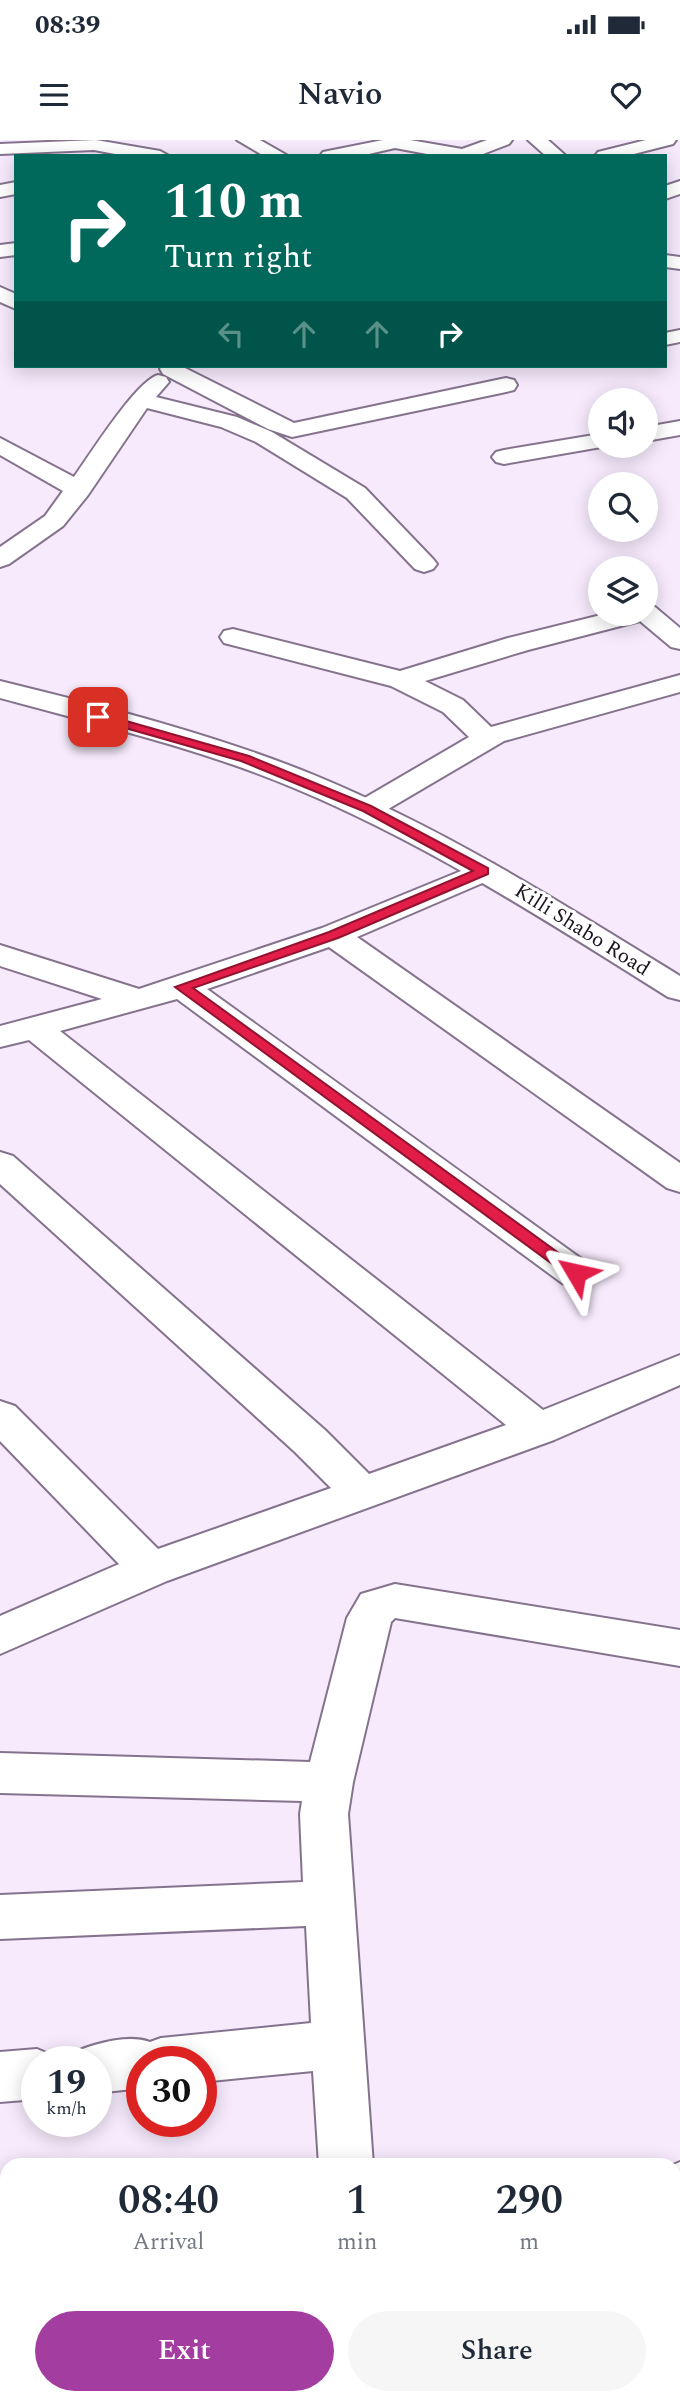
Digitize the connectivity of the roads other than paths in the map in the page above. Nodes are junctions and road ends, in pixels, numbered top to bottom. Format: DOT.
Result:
graph roads {
  1 [pos="246,140"];
  2 [pos="503,140"];
  3 [pos="537,140"];
  4 [pos="667,140"];
  5 [pos="393,141"];
  6 [pos="0,149"];
  7 [pos="148,154"];
  8 [pos="275,154"];
  9 [pos="341,154"];
  10 [pos="459,154"];
  11 [pos="467,154"];
  12 [pos="554,154"];
  13 [pos="612,154"];
  14 [pos="162,371"];
  15 [pos="506,385"];
  16 [pos="141,401"];
  17 [pos="680,428"];
  18 [pos="658,432"];
  19 [pos="588,443"];
  20 [pos="0,446"];
  21 [pos="504,457"];
  22 [pos="79,489"];
  23 [pos="0,559"];
  24 [pos="424,564"];
  25 [pos="658,622"];
  26 [pos="588,626"];
  27 [pos="233,637"];
  28 [pos="680,640"];
  29 [pos="401,680"];
  30 [pos="680,683"];
  31 [pos="0,689"];
  32 [pos="487,739"];
  33 [pos="367,809"];
  34 [pos="483,871"];
  35 [pos="333,935"];
  36 [pos="0,955"];
  37 [pos="182,987"];
  38 [pos="680,990"];
  39 [pos="134,998"];
  40 [pos="16,1031"];
  41 [pos="0,1164"];
  42 [pos="680,1180"];
  43 [pos="576,1273"];
  44 [pos="680,1369"];
  45 [pos="0,1416"];
  46 [pos="539,1429"];
  47 [pos="362,1493"];
  48 [pos="150,1569"];
  49 [pos="0,1636"];
  50 [pos="680,1648"];
  51 [pos="0,1773"];
  52 [pos="328,1782"];
  53 [pos="329,1903"];
  54 [pos="0,1917"];
  55 [pos="338,2044"];
  56 [pos="217,2056"];
  57 [pos="21,2075"];
  58 [pos="0,2077"];
  59 [pos="346,2158"];
  1 -- 8 [label="street"];
  2 -- 11 [label="street"];
  3 -- 12 [label="street"];
  4 -- 13 [label="street"];
  5 -- 9 [label="street"];
  5 -- 10 [label="street"];
  6 -- 7 [label="street"];
  14 -- 15 [label="street"];
  14 -- 16 [label="street"];
  16 -- 22 [label="street"];
  16 -- 24 [label="street"];
  17 -- 18 [label="street"];
  19 -- 21 [label="street"];
  20 -- 22 [label="street"];
  22 -- 23 [label="street"];
  25 -- 28 [label="street"];
  26 -- 29 [label="street"];
  27 -- 29 [label="street"];
  29 -- 32 [label="street"];
  30 -- 32 [label="street"];
  31 -- 33 [label="street, Killi Shabo Road"];
  32 -- 33 [label="street"];
  33 -- 34 [label="street, Killi Shabo Road"];
  34 -- 35 [label="street"];
  34 -- 38 [label="street, Killi Shabo Road"];
  35 -- 37 [label="street"];
  35 -- 42 [label="street"];
  36 -- 39 [label="street"];
  37 -- 39 [label="street"];
  37 -- 43 [label="street"];
  39 -- 40 [label="street"];
  40 -- 46 [label="street"];
  41 -- 47 [label="street"];
  44 -- 46 [label="street"];
  45 -- 48 [label="street"];
  46 -- 47 [label="street"];
  47 -- 48 [label="street"];
  48 -- 49 [label="street"];
  50 -- 52 [label="street"];
  51 -- 52 [label="street"];
  52 -- 53 [label="street"];
  53 -- 54 [label="street"];
  53 -- 55 [label="street"];
  55 -- 56 [label="street"];
  55 -- 59 [label="street"];
  57 -- 58 [label="street"];
}
